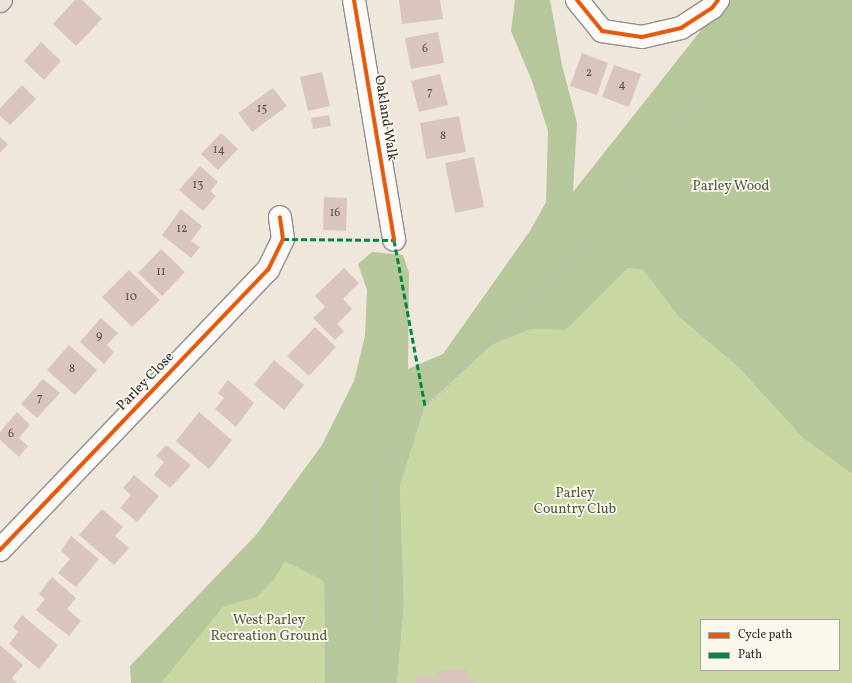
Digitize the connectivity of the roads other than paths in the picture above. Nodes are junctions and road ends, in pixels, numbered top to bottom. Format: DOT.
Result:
graph roads {
  1 [pos="354,0"];
  2 [pos="577,0"];
  3 [pos="718,0"];
  4 [pos="280,217"];
  5 [pos="394,240"];
  6 [pos="0,550"];
  1 -- 5 [label="street, Oakland Walk"];
  2 -- 3 [label="street"];
  4 -- 6 [label="street, Parley Close"];
}
